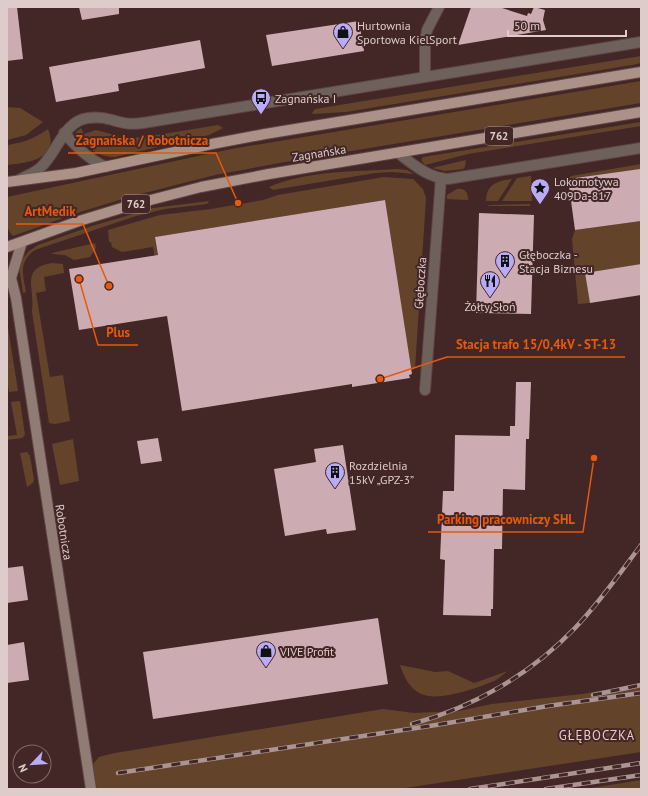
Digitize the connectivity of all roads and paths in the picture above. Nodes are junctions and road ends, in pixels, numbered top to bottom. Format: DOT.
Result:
graph roads {
  1 [pos="439,7"];
  2 [pos="641,42"];
  3 [pos="641,72"];
  4 [pos="425,76"];
  5 [pos="641,112"];
  6 [pos="64,134"];
  7 [pos="641,148"];
  8 [pos="398,153"];
  9 [pos="106,168"];
  10 [pos="441,178"];
  11 [pos="19,180"];
  12 [pos="7,182"];
  13 [pos="22,242"];
  14 [pos="7,247"];
  15 [pos="9,277"];
  16 [pos="425,390"];
  17 [pos="91,789"];
  1 -- 4 [label="street"];
  2 -- 4 [label="street"];
  3 -- 9 [label="main road"];
  4 -- 6 [label="street"];
  5 -- 8 [label="main road, Zagnańska / 762"];
  6 -- 9 [label="street"];
  6 -- 11 [label="street"];
  7 -- 10 [label="street"];
  8 -- 10 [label="street"];
  8 -- 13 [label="main road, Zagnańska / 762"];
  9 -- 11 [label="main road"];
  10 -- 16 [label="street, Głęboczka"];
  11 -- 12 [label="main road"];
  13 -- 14 [label="main road, Zagnańska / 762"];
  13 -- 15 [label="street, Robotnicza"];
  15 -- 17 [label="street, Robotnicza"];
}
